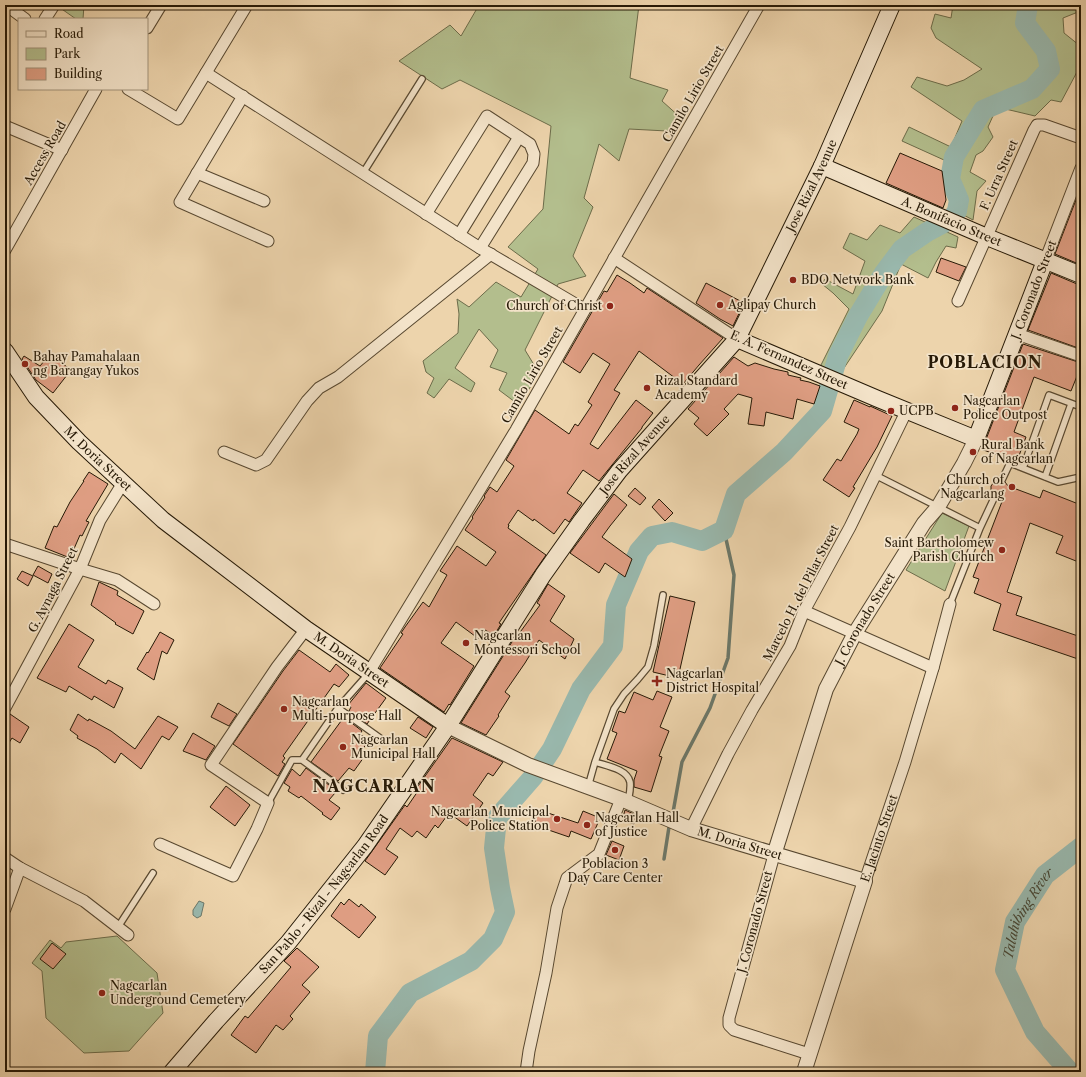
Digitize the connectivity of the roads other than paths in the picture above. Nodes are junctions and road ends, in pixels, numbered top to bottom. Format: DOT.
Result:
graph roads {
  1 [pos="6,5"];
  2 [pos="54,5"];
  3 [pos="161,5"];
  4 [pos="246,5"];
  5 [pos="760,5"];
  6 [pos="892,5"];
  7 [pos="24,18"];
  8 [pos="46,18"];
  9 [pos="148,26"];
  10 [pos="206,73"];
  11 [pos="422,79"];
  12 [pos="95,90"];
  13 [pos="130,90"];
  14 [pos="243,96"];
  15 [pos="5,126"];
  16 [pos="519,137"];
  17 [pos="1081,138"];
  18 [pos="62,150"];
  19 [pos="822,166"];
  20 [pos="1081,168"];
  21 [pos="198,173"];
  22 [pos="363,173"];
  23 [pos="264,201"];
  24 [pos="426,214"];
  25 [pos="459,235"];
  26 [pos="987,237"];
  27 [pos="268,241"];
  28 [pos="480,248"];
  29 [pos="5,250"];
  30 [pos="491,254"];
  31 [pos="614,258"];
  32 [pos="1045,261"];
  33 [pos="1081,275"];
  34 [pos="958,301"];
  35 [pos="584,309"];
  36 [pos="1017,334"];
  37 [pos="736,339"];
  38 [pos="5,351"];
  39 [pos="1081,356"];
  40 [pos="1071,404"];
  41 [pos="1081,407"];
  42 [pos="907,410"];
  43 [pos="976,439"];
  44 [pos="224,452"];
  45 [pos="1023,468"];
  46 [pos="875,475"];
  47 [pos="1081,475"];
  48 [pos="1045,477"];
  49 [pos="1002,480"];
  50 [pos="123,483"];
  51 [pos="995,496"];
  52 [pos="938,507"];
  53 [pos="980,528"];
  54 [pos="5,544"];
  55 [pos="80,569"];
  56 [pos="663,595"];
  57 [pos="154,604"];
  58 [pos="950,604"];
  59 [pos="804,611"];
  60 [pos="306,629"];
  61 [pos="855,633"];
  62 [pos="933,668"];
  63 [pos="369,672"];
  64 [pos="5,708"];
  65 [pos="338,708"];
  66 [pos="448,726"];
  67 [pos="380,738"];
  68 [pos="302,760"];
  69 [pos="595,762"];
  70 [pos="588,787"];
  71 [pos="343,790"];
  72 [pos="624,800"];
  73 [pos="268,803"];
  74 [pos="691,829"];
  75 [pos="160,844"];
  76 [pos="774,855"];
  77 [pos="5,858"];
  78 [pos="20,868"];
  79 [pos="153,873"];
  80 [pos="865,881"];
  81 [pos="5,909"];
  82 [pos="118,927"];
  83 [pos="128,935"];
  84 [pos="809,1054"];
  85 [pos="172,1072"];
  86 [pos="526,1072"];
  87 [pos="804,1072"];
  1 -- 7 [label="street"];
  2 -- 8 [label="street"];
  3 -- 9 [label="street"];
  4 -- 10 [label="street"];
  5 -- 31 [label="street, Camilo Lirio Street"];
  6 -- 19 [label="main road, Jose Rizal Avenue"];
  10 -- 13 [label="street"];
  10 -- 14 [label="street"];
  11 -- 22 [label="lane"];
  12 -- 18 [label="street, Access Road"];
  14 -- 21 [label="street"];
  14 -- 22 [label="street"];
  15 -- 18 [label="street"];
  16 -- 24 [label="street"];
  16 -- 25 [label="street"];
  16 -- 28 [label="street"];
  17 -- 26 [label="street, F. Urra Street"];
  18 -- 29 [label="street, Access Road"];
  19 -- 26 [label="main road, A. Bonifacio Street"];
  19 -- 37 [label="main road, Jose Rizal Avenue"];
  20 -- 32 [label="street, J. Coronado Street"];
  21 -- 23 [label="street"];
  21 -- 27 [label="street"];
  22 -- 24 [label="street"];
  24 -- 25 [label="street"];
  25 -- 28 [label="street"];
  26 -- 32 [label="main road, A. Bonifacio Street"];
  26 -- 34 [label="street, F. Urra Street"];
  28 -- 30 [label="street"];
  30 -- 35 [label="street"];
  30 -- 44 [label="street"];
  31 -- 35 [label="street, Camilo Lirio Street"];
  31 -- 37 [label="street, E. A. Fernandez Street"];
  32 -- 33 [label="main road, A. Bonifacio Street"];
  32 -- 36 [label="main road, J. Coronado Street"];
  35 -- 63 [label="street, Camilo Lirio Street"];
  36 -- 39 [label="street"];
  36 -- 43 [label="main road, J. Coronado Street"];
  37 -- 42 [label="main road, E. A. Fernandez Street"];
  37 -- 66 [label="main road, Jose Rizal Avenue"];
  38 -- 50 [label="main road, M. Doria Street"];
  40 -- 41 [label="lane"];
  40 -- 45 [label="lane"];
  40 -- 48 [label="lane"];
  42 -- 43 [label="main road, E. A. Fernandez Street"];
  42 -- 46 [label="street, Marcelo H. del Pilar Street"];
  43 -- 52 [label="street, J. Coronado Street"];
  45 -- 48 [label="lane"];
  45 -- 49 [label="lane"];
  46 -- 52 [label="lane"];
  46 -- 59 [label="street, Marcelo H. del Pilar Street"];
  47 -- 48 [label="lane"];
  50 -- 55 [label="street, G. Aynaga Street"];
  50 -- 60 [label="main road, M. Doria Street"];
  51 -- 53 [label="lane"];
  52 -- 53 [label="lane"];
  52 -- 61 [label="street, J. Coronado Street"];
  53 -- 58 [label="lane"];
  54 -- 55 [label="street"];
  55 -- 57 [label="street"];
  55 -- 64 [label="street, G. Aynaga Street"];
  56 -- 69 [label="lane"];
  58 -- 62 [label="street, E. Jacinto Street"];
  59 -- 61 [label="street"];
  59 -- 74 [label="street, Marcelo H. del Pilar Street"];
  60 -- 63 [label="main road, M. Doria Street"];
  60 -- 73 [label="street"];
  61 -- 62 [label="street"];
  61 -- 76 [label="street, J. Coronado Street"];
  62 -- 80 [label="street, E. Jacinto Street"];
  63 -- 65 [label="lane"];
  63 -- 66 [label="main road, M. Doria Street"];
  65 -- 67 [label="lane"];
  65 -- 68 [label="lane"];
  66 -- 70 [label="street, M. Doria Street"];
  66 -- 85 [label="main road, San Pablo - Rizal - Nagcarlan Road"];
  68 -- 71 [label="lane"];
  68 -- 73 [label="lane"];
  69 -- 70 [label="lane"];
  69 -- 72 [label="lane"];
  70 -- 72 [label="street, M. Doria Street"];
  72 -- 74 [label="street, M. Doria Street"];
  72 -- 86 [label="street"];
  73 -- 75 [label="street"];
  74 -- 76 [label="street, M. Doria Street"];
  76 -- 80 [label="street, M. Doria Street"];
  76 -- 84 [label="street, J. Coronado Street"];
  77 -- 78 [label="street"];
  78 -- 81 [label="street"];
  78 -- 82 [label="street"];
  79 -- 82 [label="lane"];
  80 -- 84 [label="street, E. Jacinto Street"];
  82 -- 83 [label="street"];
  84 -- 87 [label="street, E. Jacinto Street"];
}
